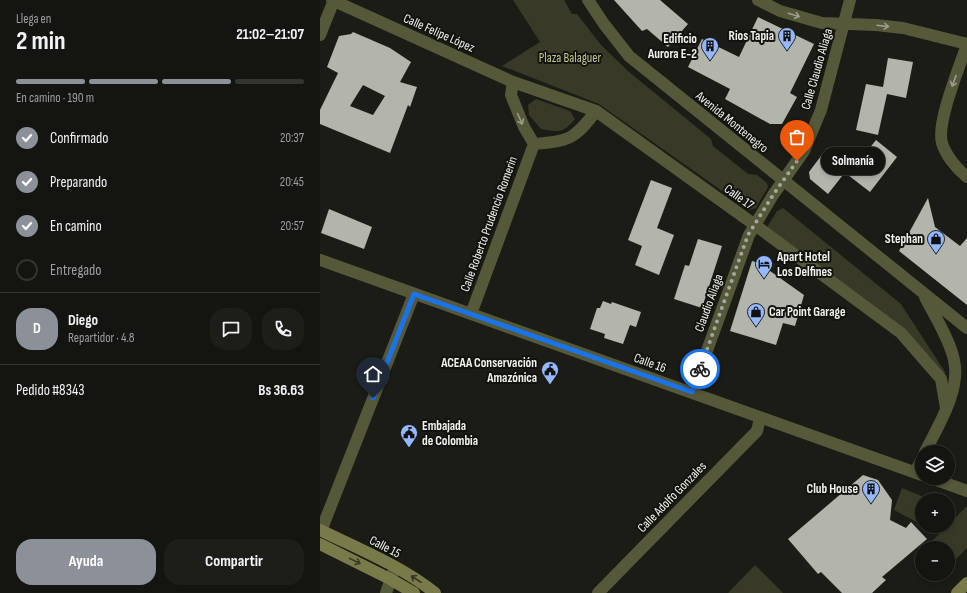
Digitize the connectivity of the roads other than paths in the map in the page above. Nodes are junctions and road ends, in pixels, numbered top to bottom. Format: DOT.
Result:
graph roads {
  1 [pos="333,0"];
  2 [pos="588,0"];
  3 [pos="758,0"];
  4 [pos="850,0"];
  5 [pos="844,23"];
  6 [pos="320,36"];
  7 [pos="967,44"];
  8 [pos="513,82"];
  9 [pos="596,111"];
  10 [pos="534,144"];
  11 [pos="967,177"];
  12 [pos="783,180"];
  13 [pos="755,225"];
  14 [pos="320,260"];
  15 [pos="414,294"];
  16 [pos="923,294"];
  17 [pos="471,314"];
  18 [pos="967,328"];
  19 [pos="692,392"];
  20 [pos="946,408"];
  21 [pos="760,418"];
  22 [pos="928,445"];
  23 [pos="915,473"];
  24 [pos="950,485"];
  25 [pos="967,491"];
  26 [pos="321,530"];
  27 [pos="320,544"];
  28 [pos="395,567"];
  29 [pos="390,579"];
  30 [pos="967,583"];
  31 [pos="386,593"];
  32 [pos="414,593"];
  33 [pos="435,593"];
  34 [pos="598,593"];
  35 [pos="957,593"];
  1 -- 6 [label="street"];
  1 -- 8 [label="street, Calle Felipe López"];
  2 -- 12 [label="street, Avenida Montenegro"];
  3 -- 5 [label="street, one-way"];
  4 -- 5 [label="street, Calle Claudio Aliaga"];
  5 -- 7 [label="street, one-way"];
  5 -- 12 [label="street, Calle Claudio Aliaga"];
  7 -- 11 [label="street, one-way"];
  8 -- 9 [label="street, Calle 17"];
  8 -- 10 [label="street, one-way"];
  9 -- 10 [label="street"];
  9 -- 13 [label="street, Calle 17"];
  10 -- 17 [label="street, Calle Roberto Prudencio Romerin"];
  12 -- 13 [label="street, Calle Claudio Aliaga"];
  12 -- 16 [label="street, Avenida Montenegro"];
  13 -- 19 [label="street, Claudio Aliaga"];
  13 -- 20 [label="street, Calle 17"];
  14 -- 15 [label="street, Calle 16"];
  15 -- 17 [label="street, Calle 16"];
  15 -- 26 [label="street"];
  16 -- 18 [label="street, Avenida Montenegro"];
  16 -- 20 [label="street"];
  17 -- 19 [label="street, Calle 16"];
  19 -- 21 [label="street, Calle 16"];
  20 -- 22 [label="street"];
  21 -- 23 [label="street, Calle 16"];
  21 -- 34 [label="street, Calle Adolfo Gonzales"];
  24 -- 25 [label="street"];
  26 -- 28 [label="street, Calle 15"];
  27 -- 29 [label="street, Calle 15, one-way"];
  28 -- 29 [label="street"];
  33 -- 28 [label="street, Calle 15, one-way"];
  29 -- 31 [label="street"];
  29 -- 32 [label="street, Calle 15"];
  30 -- 35 [label="street"];
}
